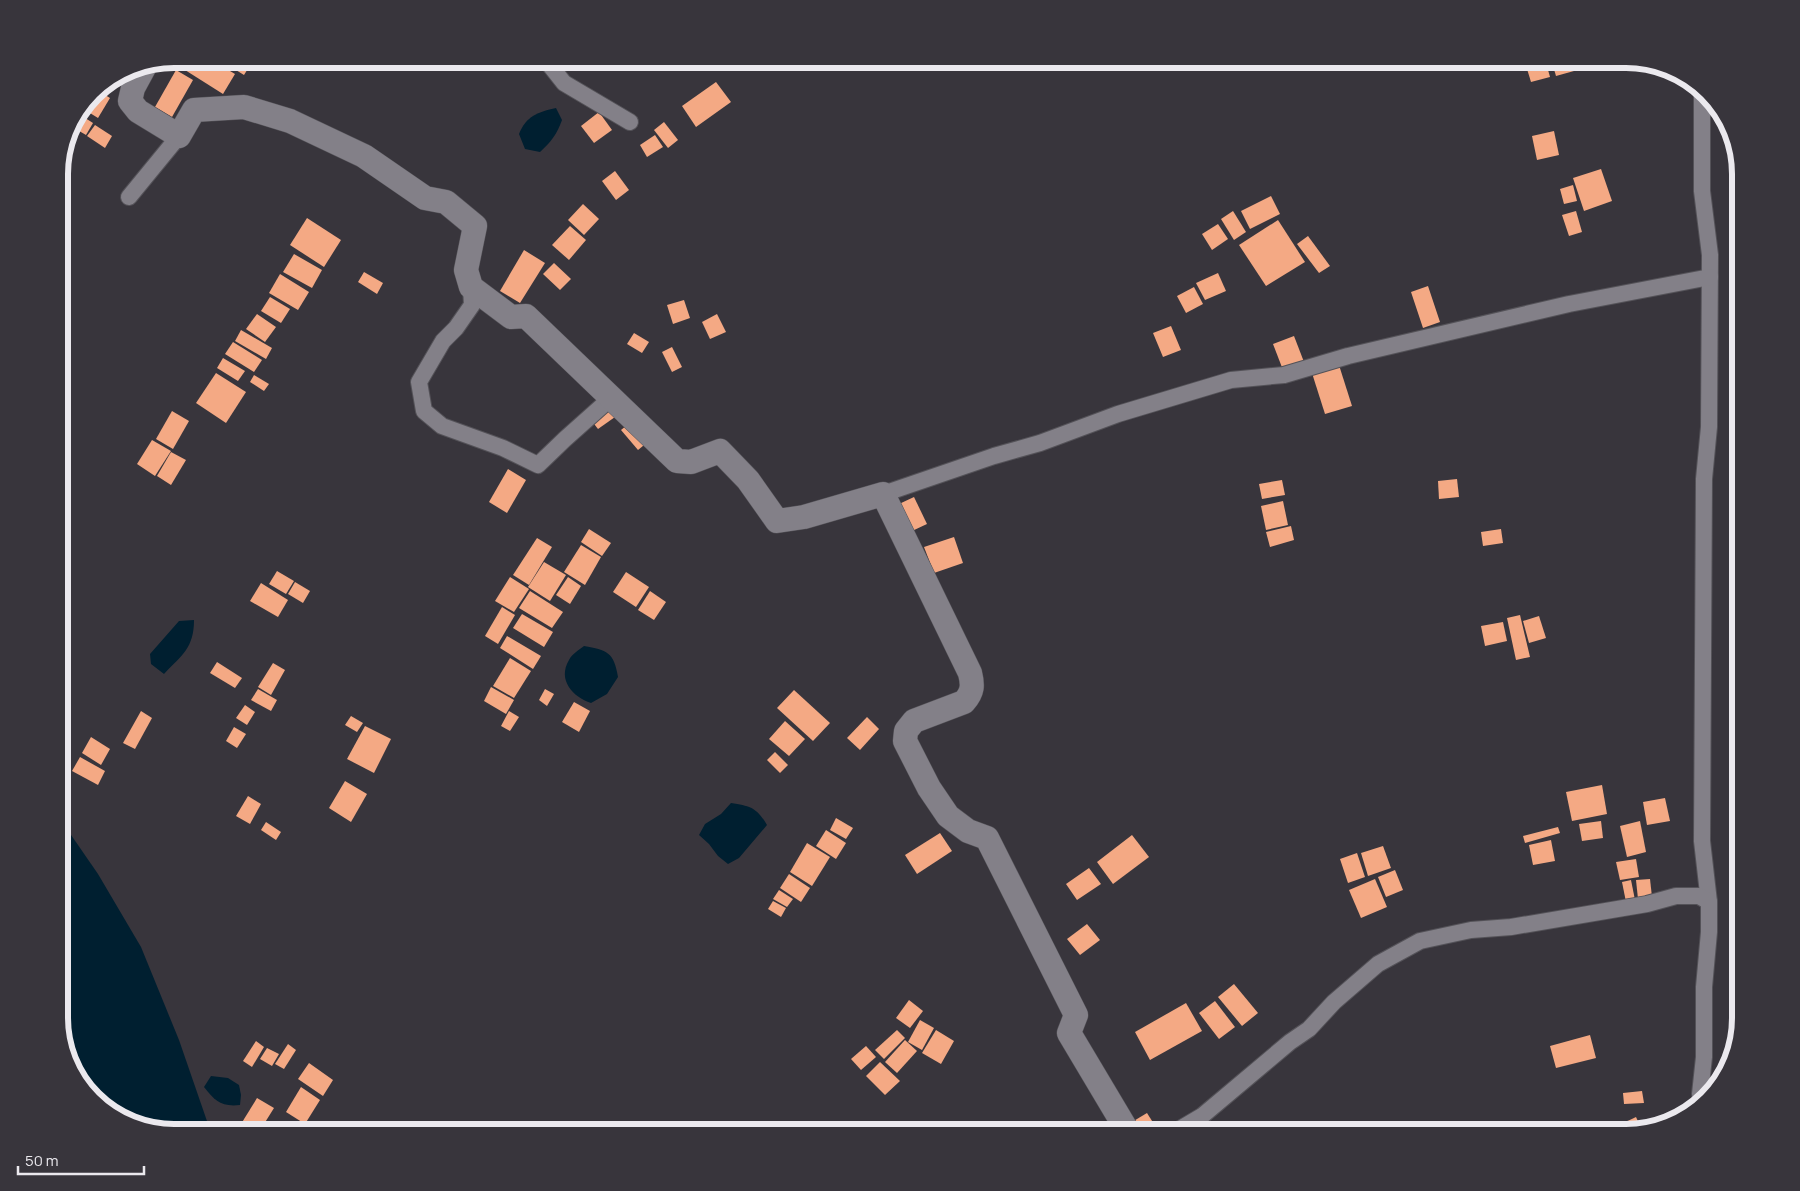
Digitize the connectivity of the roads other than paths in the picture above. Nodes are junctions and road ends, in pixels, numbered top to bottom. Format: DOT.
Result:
graph roads {
  1 [pos="552,68"];
  2 [pos="141,72"];
  3 [pos="1702,99"];
  4 [pos="630,122"];
  5 [pos="179,136"];
  6 [pos="129,197"];
  7 [pos="1710,277"];
  8 [pos="471,287"];
  9 [pos="611,398"];
  10 [pos="883,494"];
  11 [pos="1709,902"];
  12 [pos="1703,1091"];
  13 [pos="1123,1124"];
  14 [pos="1188,1124"];
  1 -- 4 [label="street"];
  2 -- 5 [label="main road"];
  3 -- 7 [label="street"];
  5 -- 6 [label="street"];
  5 -- 8 [label="main road"];
  7 -- 10 [label="street"];
  7 -- 11 [label="street"];
  8 -- 9 [label="main road"];
  8 -- 9 [label="street"];
  9 -- 10 [label="main road"];
  10 -- 13 [label="main road"];
  11 -- 12 [label="street"];
  11 -- 14 [label="street"];
}
